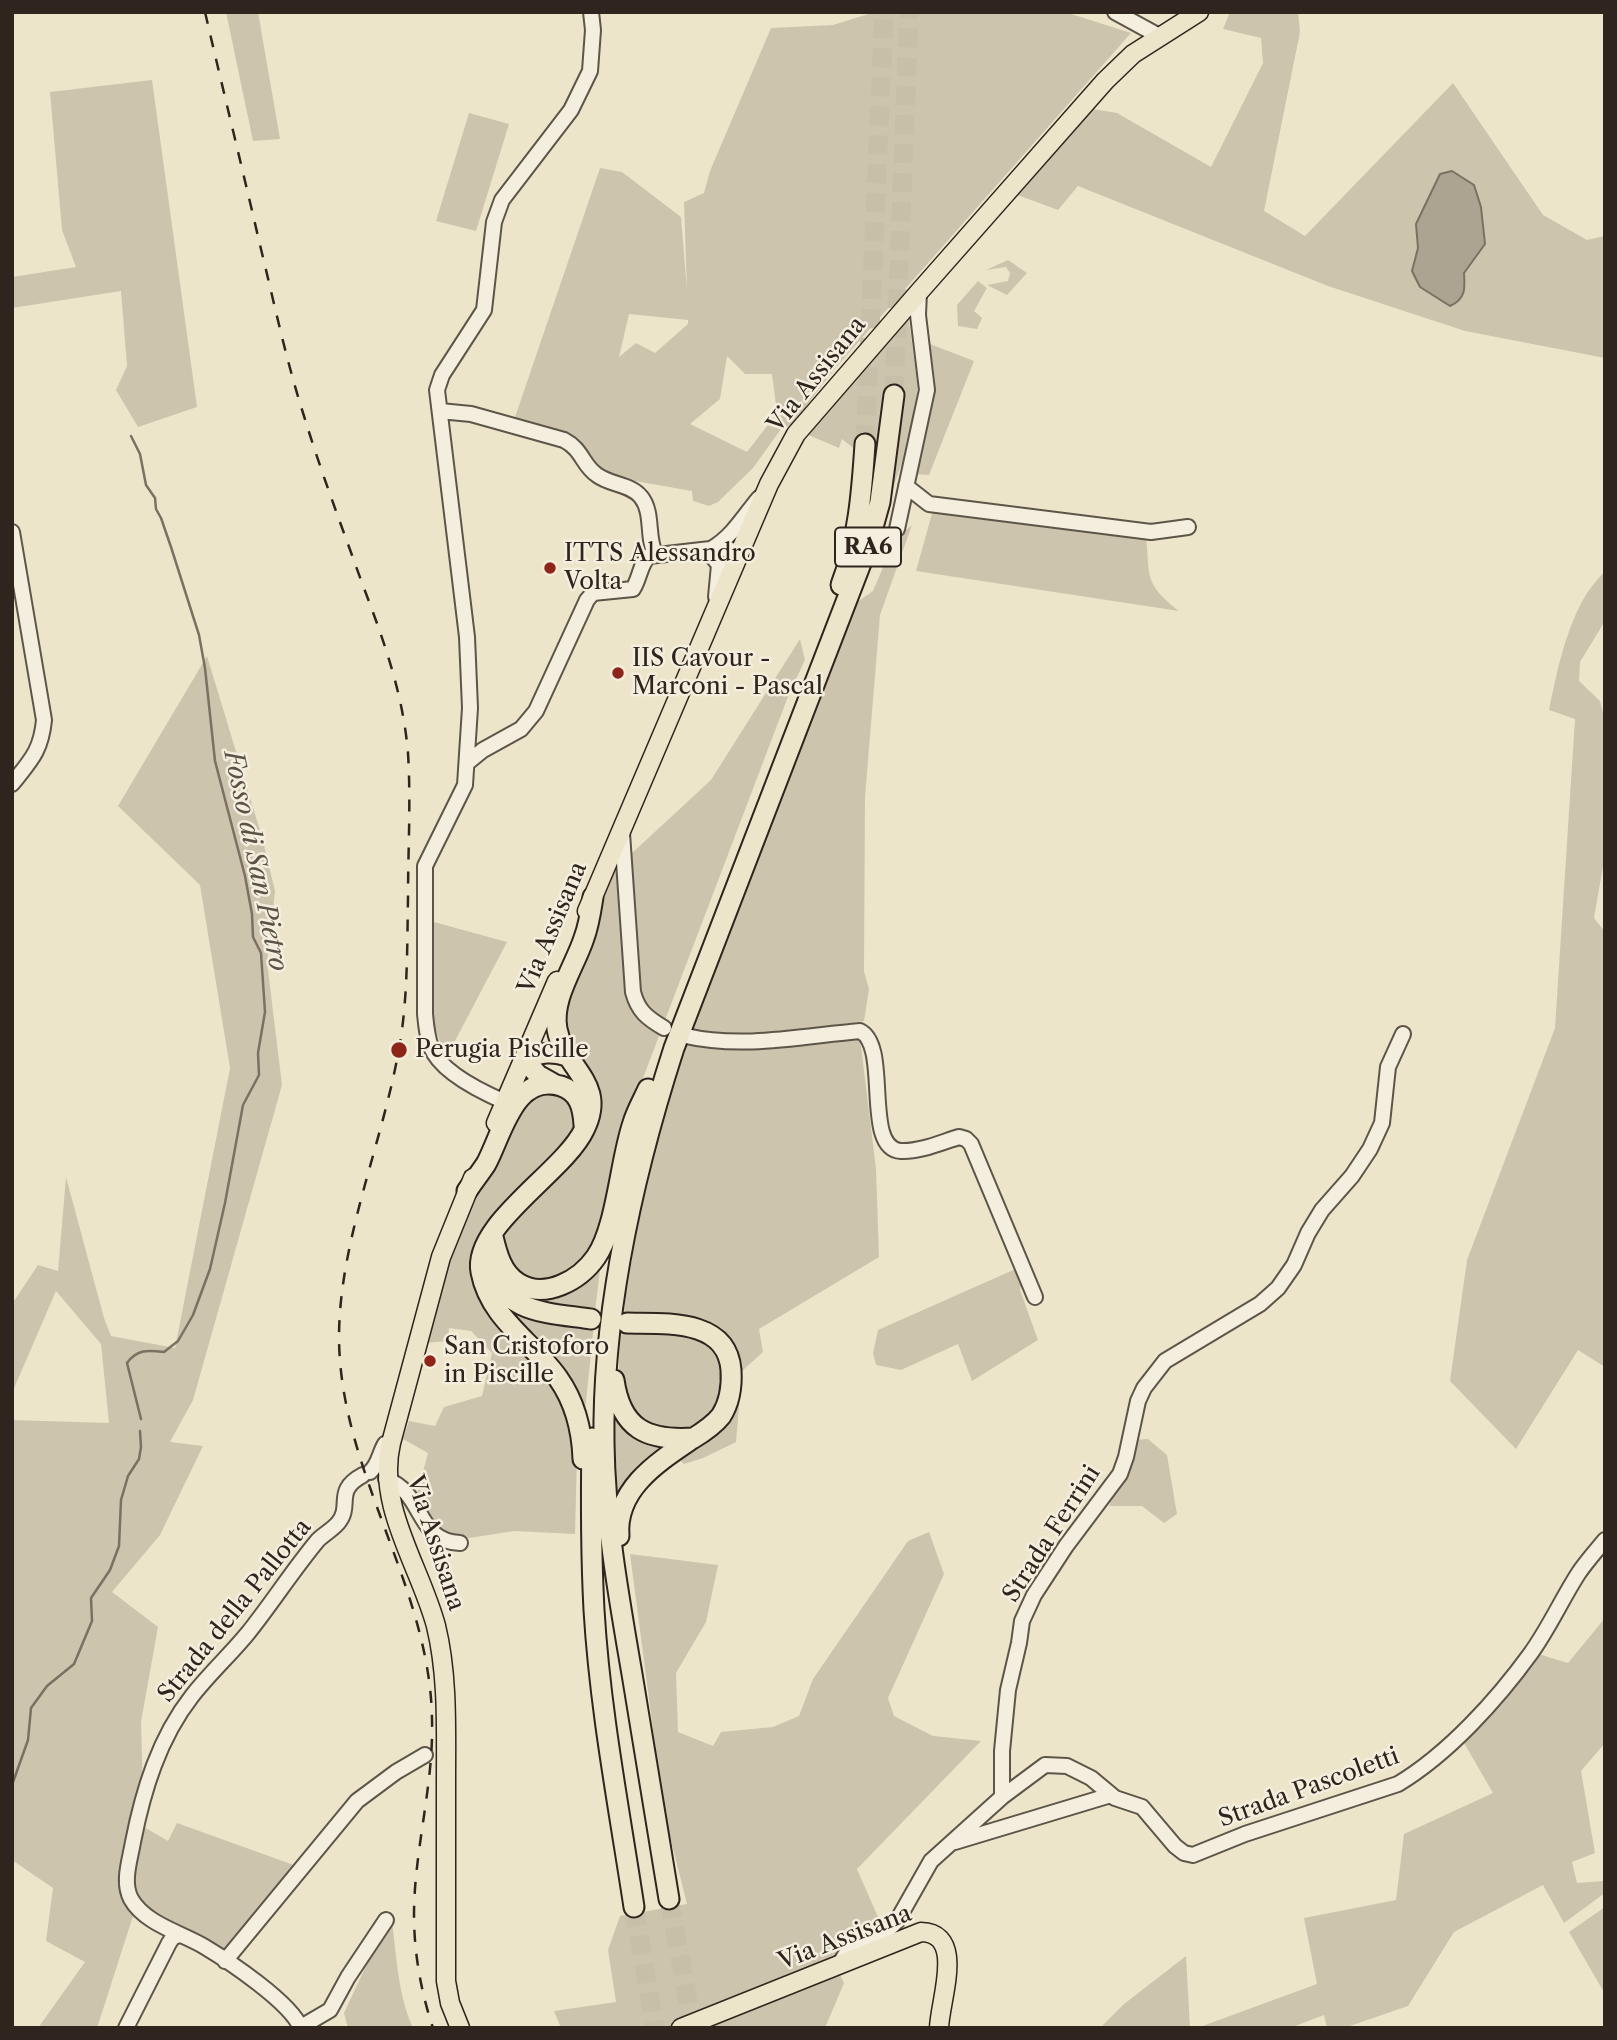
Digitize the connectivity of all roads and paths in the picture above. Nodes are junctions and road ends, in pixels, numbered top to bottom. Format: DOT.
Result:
graph roads {
  1 [pos="592,12"];
  2 [pos="1115,12"];
  3 [pos="1199,12"];
  4 [pos="1159,36"];
  5 [pos="919,292"];
  6 [pos="894,395"];
  7 [pos="440,411"];
  8 [pos="865,444"];
  9 [pos="769,484"];
  10 [pos="906,486"];
  11 [pos="1188,527"];
  12 [pos="897,529"];
  13 [pos="12,532"];
  14 [pos="707,550"];
  15 [pos="656,555"];
  16 [pos="739,559"];
  17 [pos="707,632"];
  18 [pos="807,688"];
  19 [pos="467,763"];
  20 [pos="12,784"];
  21 [pos="622,828"];
  22 [pos="738,864"];
  23 [pos="593,897"];
  24 [pos="664,1028"];
  25 [pos="1404,1034"];
  26 [pos="686,1035"];
  27 [pos="570,1057"];
  28 [pos="524,1059"];
  29 [pos="554,1084"];
  30 [pos="648,1089"];
  31 [pos="505,1102"];
  32 [pos="585,1130"];
  33 [pos="467,1191"];
  34 [pos="495,1232"];
  35 [pos="624,1240"];
  36 [pos="1035,1297"];
  37 [pos="591,1319"];
  38 [pos="627,1323"];
  39 [pos="694,1438"];
  40 [pos="373,1475"];
  41 [pos="1605,1540"];
  42 [pos="460,1543"];
  43 [pos="594,1609"];
  44 [pos="642,1732"];
  45 [pos="435,1756"];
  46 [pos="1111,1795"];
  47 [pos="1002,1797"];
  48 [pos="950,1843"];
  49 [pos="668,1899"];
  50 [pos="635,1907"];
  51 [pos="386,1920"];
  52 [pos="180,1934"];
  53 [pos="225,1961"];
  54 [pos="838,1966"];
  55 [pos="127,2028"];
  56 [pos="301,2028"];
  57 [pos="460,2028"];
  58 [pos="681,2028"];
  59 [pos="939,2028"];
  1 -- 7 [label="street"];
  2 -- 4 [label="street"];
  3 -- 4 [label="main road, Via Assisana"];
  4 -- 5 [label="main road, Via Assisana"];
  5 -- 9 [label="main road, Via Assisana"];
  5 -- 10 [label="street"];
  6 -- 18 [label="highway, RA6"];
  7 -- 15 [label="street"];
  7 -- 19 [label="street"];
  8 -- 18 [label="highway, RA6"];
  9 -- 14 [label="street"];
  9 -- 16 [label="main road, Via Assisana"];
  10 -- 11 [label="street"];
  10 -- 12 [label="street"];
  13 -- 20 [label="street"];
  14 -- 15 [label="street"];
  14 -- 16 [label="street"];
  14 -- 17 [label="street"];
  15 -- 19 [label="street"];
  16 -- 17 [label="main road, Via Assisana"];
  17 -- 21 [label="main road, Via Assisana"];
  18 -- 22 [label="highway, RA6"];
  19 -- 31 [label="street"];
  21 -- 23 [label="main road, Via Assisana"];
  21 -- 24 [label="street"];
  22 -- 30 [label="highway, RA6"];
  22 -- 35 [label="highway, RA6"];
  23 -- 27 [label="highway"];
  23 -- 28 [label="main road, Via Assisana"];
  25 -- 47 [label="street, Strada Ferrini"];
  26 -- 36 [label="street"];
  27 -- 28 [label="highway"];
  27 -- 32 [label="highway"];
  28 -- 29 [label="highway"];
  28 -- 31 [label="main road, Via Assisana"];
  29 -- 32 [label="highway"];
  29 -- 33 [label="highway"];
  30 -- 34 [label="highway"];
  30 -- 43 [label="highway, RA6"];
  31 -- 33 [label="main road, Via Assisana"];
  32 -- 34 [label="highway"];
  33 -- 40 [label="main road, Via Assisana"];
  34 -- 37 [label="highway"];
  34 -- 43 [label="highway"];
  35 -- 39 [label="highway"];
  35 -- 44 [label="highway, RA6"];
  38 -- 39 [label="highway"];
  39 -- 44 [label="highway"];
  40 -- 42 [label="street"];
  40 -- 45 [label="main road, Via Assisana"];
  40 -- 52 [label="street, Strada della Pallotta"];
  41 -- 46 [label="street, Strada Pascoletti"];
  43 -- 50 [label="highway, RA6"];
  44 -- 49 [label="highway, RA6"];
  45 -- 53 [label="street"];
  45 -- 57 [label="main road, Via Assisana"];
  46 -- 47 [label="street, Strada Pascoletti"];
  46 -- 48 [label="street"];
  47 -- 48 [label="street"];
  48 -- 54 [label="street"];
  51 -- 56 [label="street"];
  52 -- 53 [label="street, Strada della Pallotta"];
  52 -- 55 [label="street"];
  53 -- 56 [label="street, Strada della Pallotta"];
  54 -- 58 [label="main road, Via Assisana"];
  54 -- 59 [label="main road, Via Assisana"];
}
